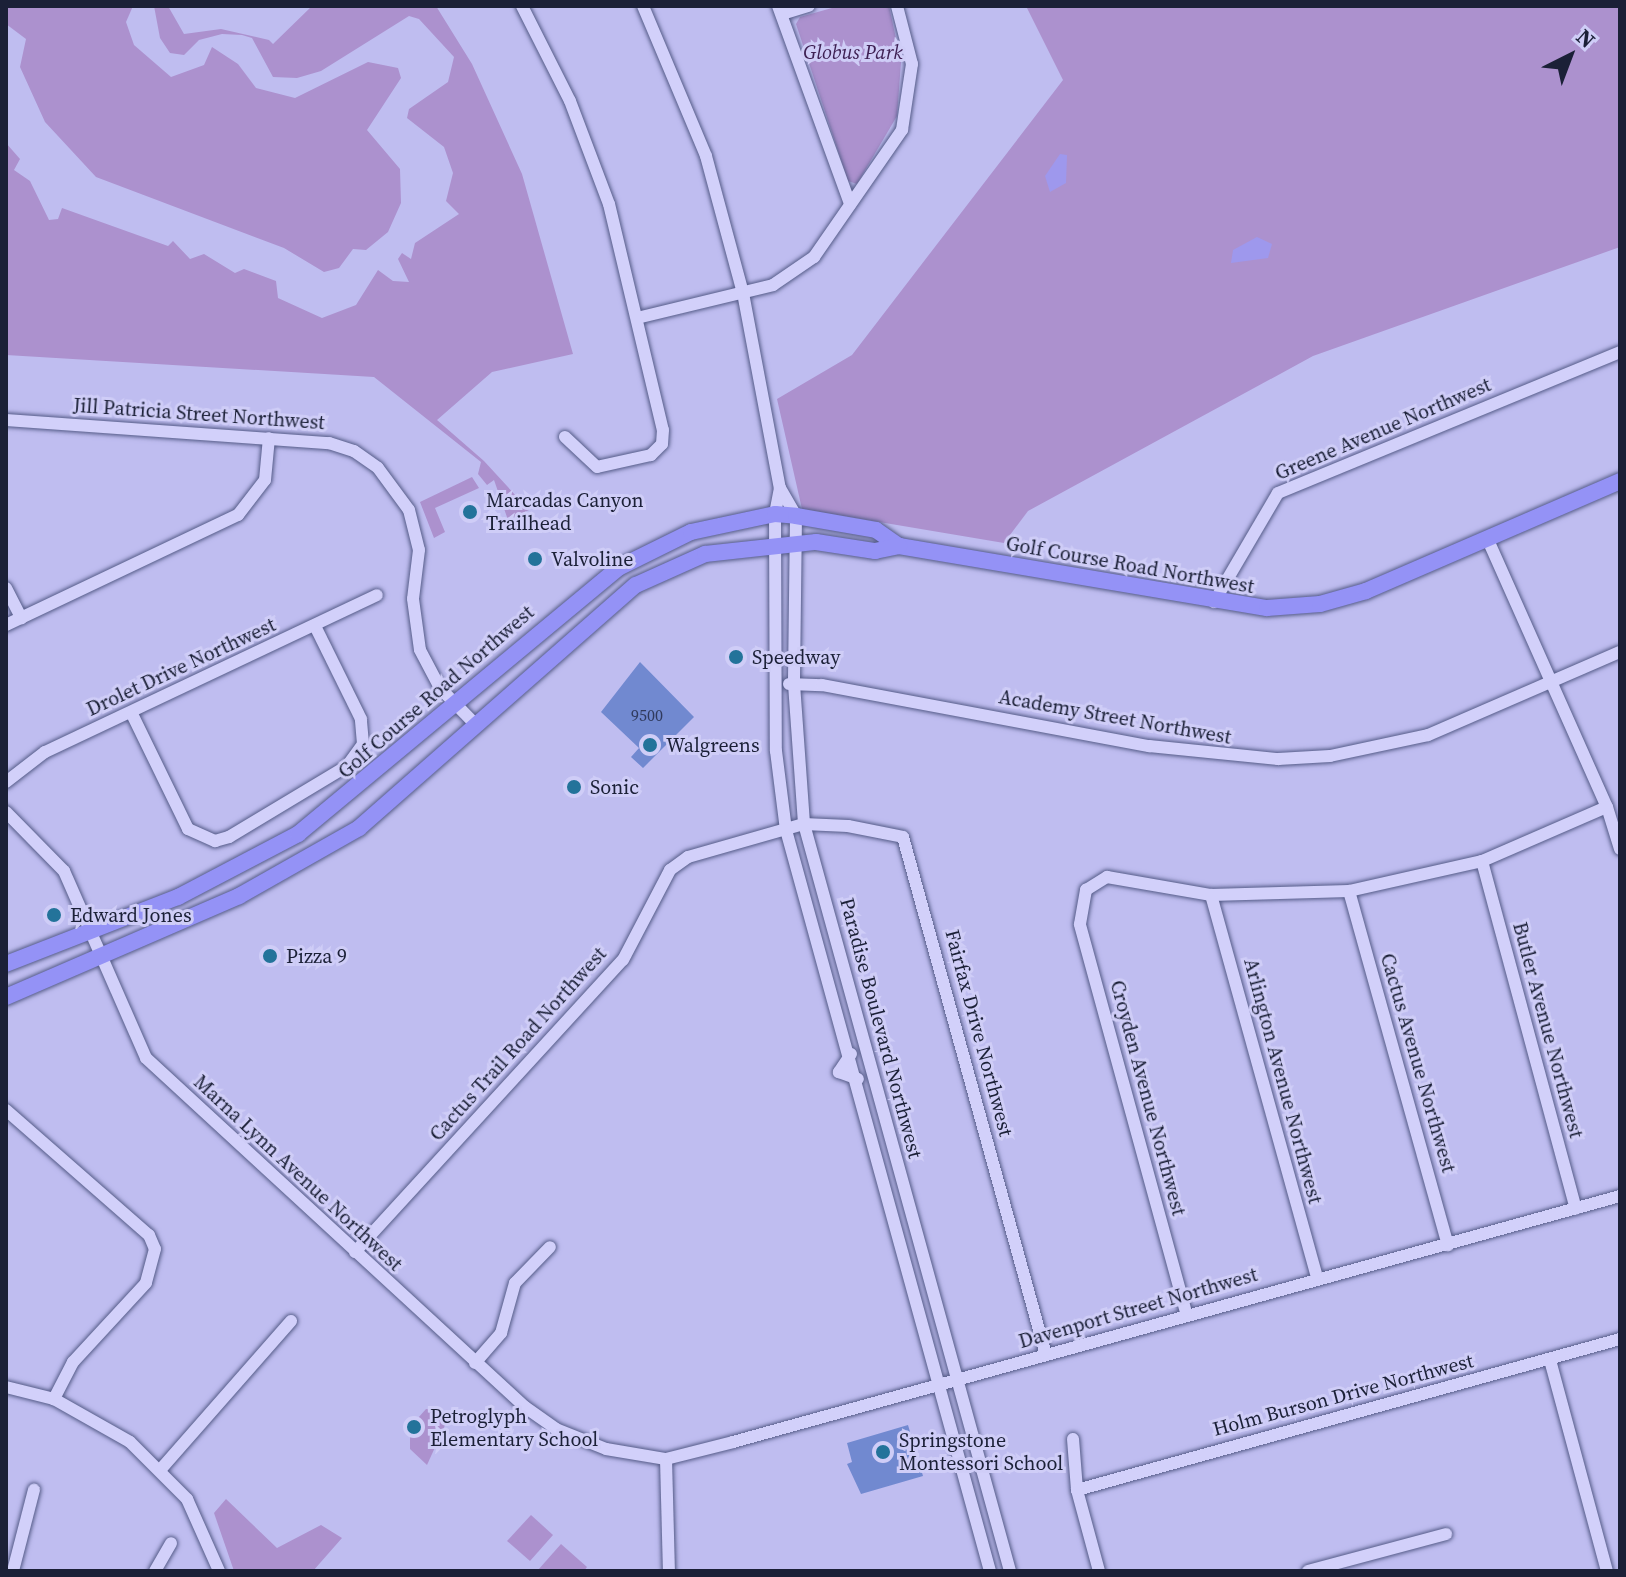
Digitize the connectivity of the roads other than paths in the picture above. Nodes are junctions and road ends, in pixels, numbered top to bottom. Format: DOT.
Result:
graph roads {
  1 [pos="522,6"];
  2 [pos="643,6"];
  3 [pos="809,6"];
  4 [pos="897,6"];
  5 [pos="780,10"];
  6 [pos="850,204"];
  7 [pos="743,293"];
  8 [pos="637,318"];
  9 [pos="1620,352"];
  10 [pos="6,420"];
  11 [pos="565,437"];
  12 [pos="269,438"];
  13 [pos="1620,481"];
  14 [pos="780,488"];
  15 [pos="775,514"];
  16 [pos="796,516"];
  17 [pos="1488,540"];
  18 [pos="798,543"];
  19 [pos="778,545"];
  20 [pos="899,546"];
  21 [pos="6,588"];
  22 [pos="377,595"];
  23 [pos="1214,602"];
  24 [pos="21,618"];
  25 [pos="6,625"];
  26 [pos="315,626"];
  27 [pos="1620,652"];
  28 [pos="1554,681"];
  29 [pos="778,684"];
  30 [pos="794,684"];
  31 [pos="455,707"];
  32 [pos="132,714"];
  33 [pos="477,726"];
  34 [pos="6,782"];
  35 [pos="1607,807"];
  36 [pos="6,812"];
  37 [pos="804,824"];
  38 [pos="786,830"];
  39 [pos="1620,849"];
  40 [pos="1482,861"];
  41 [pos="1349,891"];
  42 [pos="1211,895"];
  43 [pos="90,928"];
  44 [pos="102,959"];
  45 [pos="841,959"];
  46 [pos="6,964"];
  47 [pos="829,988"];
  48 [pos="6,997"];
  49 [pos="862,1036"];
  50 [pos="849,1057"];
  51 [pos="854,1077"];
  52 [pos="877,1092"];
  53 [pos="6,1110"];
  54 [pos="1620,1196"];
  55 [pos="1576,1209"];
  56 [pos="1448,1245"];
  57 [pos="550,1247"];
  58 [pos="901,1247"];
  59 [pos="355,1252"];
  60 [pos="1317,1278"];
  61 [pos="935,1296"];
  62 [pos="1187,1316"];
  63 [pos="291,1321"];
  64 [pos="1620,1339"];
  65 [pos="1046,1355"];
  66 [pos="1550,1360"];
  67 [pos="475,1363"];
  68 [pos="956,1377"];
  69 [pos="939,1383"];
  70 [pos="6,1387"];
  71 [pos="54,1399"];
  72 [pos="1073,1439"];
  73 [pos="666,1459"];
  74 [pos="161,1469"];
  75 [pos="34,1490"];
  76 [pos="1077,1490"];
  77 [pos="1446,1534"];
  78 [pos="171,1543"];
  79 [pos="13,1571"];
  80 [pos="155,1571"];
  81 [pos="219,1571"];
  82 [pos="669,1571"];
  83 [pos="990,1571"];
  84 [pos="1010,1571"];
  85 [pos="1099,1571"];
  86 [pos="1308,1571"];
  87 [pos="1607,1571"];
  1 -- 8 [label="street"];
  2 -- 7 [label="street, Paradise Boulevard Northwest"];
  3 -- 5 [label="street"];
  4 -- 6 [label="street"];
  5 -- 6 [label="street"];
  6 -- 7 [label="street"];
  7 -- 8 [label="street"];
  7 -- 14 [label="street, Paradise Boulevard Northwest"];
  8 -- 11 [label="street"];
  9 -- 23 [label="street, Greene Avenue Northwest"];
  10 -- 12 [label="street, Jill Patricia Street Northwest"];
  12 -- 24 [label="street"];
  12 -- 31 [label="street, Jill Patricia Street Northwest"];
  13 -- 17 [label="main road, Golf Course Road Northwest"];
  14 -- 15 [label="street, Paradise Boulevard Northwest"];
  14 -- 16 [label="street, Paradise Boulevard Northwest"];
  15 -- 16 [label="main road, Golf Course Road Northwest"];
  15 -- 19 [label="street, Paradise Boulevard Northwest"];
  15 -- 31 [label="main road, Golf Course Road Northwest"];
  16 -- 18 [label="street, Paradise Boulevard Northwest"];
  16 -- 20 [label="main road, Golf Course Road Northwest"];
  17 -- 23 [label="main road, Golf Course Road Northwest"];
  17 -- 28 [label="street"];
  18 -- 19 [label="main road, Golf Course Road Northwest"];
  18 -- 20 [label="main road, Golf Course Road Northwest"];
  18 -- 30 [label="street, Paradise Boulevard Northwest"];
  19 -- 29 [label="street, Paradise Boulevard Northwest"];
  19 -- 33 [label="main road, Golf Course Road Northwest"];
  20 -- 23 [label="main road, Golf Course Road Northwest"];
  21 -- 24 [label="street"];
  22 -- 26 [label="street, Drolet Drive Northwest"];
  24 -- 25 [label="street"];
  26 -- 32 [label="street, Drolet Drive Northwest"];
  26 -- 32 [label="street"];
  27 -- 28 [label="street, Academy Street Northwest"];
  28 -- 30 [label="street, Academy Street Northwest"];
  28 -- 35 [label="street"];
  29 -- 30 [label="street, Academy Street Northwest"];
  29 -- 38 [label="street, Paradise Boulevard Northwest"];
  30 -- 37 [label="street, Paradise Boulevard Northwest"];
  31 -- 33 [label="street, Jill Patricia Street Northwest"];
  31 -- 43 [label="main road, Golf Course Road Northwest"];
  32 -- 34 [label="street, Drolet Drive Northwest"];
  33 -- 44 [label="main road, Golf Course Road Northwest"];
  35 -- 39 [label="street"];
  35 -- 40 [label="street"];
  36 -- 43 [label="street, Marna Lynn Avenue Northwest"];
  37 -- 38 [label="street, Fairfax Drive Northwest"];
  37 -- 45 [label="street, Paradise Boulevard Northwest"];
  37 -- 65 [label="street, Fairfax Drive Northwest"];
  38 -- 47 [label="street, Paradise Boulevard Northwest"];
  38 -- 59 [label="street, Cactus Trail Road Northwest"];
  40 -- 41 [label="street"];
  40 -- 55 [label="street, Butler Avenue Northwest"];
  41 -- 42 [label="street"];
  41 -- 56 [label="street, Cactus Avenue Northwest"];
  42 -- 60 [label="street, Arlington Avenue Northwest"];
  42 -- 62 [label="street, Croyden Avenue Northwest"];
  43 -- 44 [label="street, Marna Lynn Avenue Northwest"];
  43 -- 46 [label="main road, Golf Course Road Northwest"];
  44 -- 48 [label="main road, Golf Course Road Northwest"];
  44 -- 59 [label="street, Marna Lynn Avenue Northwest"];
  45 -- 47 [label="street"];
  45 -- 49 [label="street, Paradise Boulevard Northwest"];
  47 -- 50 [label="street, Paradise Boulevard Northwest"];
  49 -- 50 [label="street"];
  49 -- 52 [label="street, Paradise Boulevard Northwest"];
  50 -- 51 [label="street, Paradise Boulevard Northwest"];
  51 -- 52 [label="street"];
  51 -- 58 [label="street, Paradise Boulevard Northwest"];
  52 -- 61 [label="street, Paradise Boulevard Northwest"];
  53 -- 71 [label="street"];
  54 -- 55 [label="street, Davenport Street Northwest"];
  55 -- 56 [label="street, Davenport Street Northwest"];
  56 -- 60 [label="street, Davenport Street Northwest"];
  57 -- 67 [label="street"];
  58 -- 61 [label="street"];
  58 -- 69 [label="street, Paradise Boulevard Northwest"];
  59 -- 67 [label="street, Marna Lynn Avenue Northwest"];
  60 -- 62 [label="street, Davenport Street Northwest"];
  61 -- 68 [label="street, Paradise Boulevard Northwest"];
  62 -- 65 [label="street, Davenport Street Northwest"];
  63 -- 74 [label="street"];
  64 -- 66 [label="street, Holm Burson Drive Northwest"];
  65 -- 68 [label="street, Davenport Street Northwest"];
  66 -- 76 [label="street, Holm Burson Drive Northwest"];
  66 -- 87 [label="street"];
  67 -- 73 [label="street, Marna Lynn Avenue Northwest"];
  68 -- 69 [label="street, Davenport Street Northwest"];
  68 -- 84 [label="street, Paradise Boulevard Northwest"];
  69 -- 73 [label="street, Davenport Street Northwest"];
  69 -- 83 [label="street, Paradise Boulevard Northwest"];
  70 -- 71 [label="street"];
  71 -- 74 [label="street"];
  72 -- 76 [label="street"];
  73 -- 82 [label="street"];
  74 -- 81 [label="street"];
  75 -- 79 [label="street"];
  76 -- 85 [label="street"];
  77 -- 86 [label="street"];
  78 -- 80 [label="street"];
}
